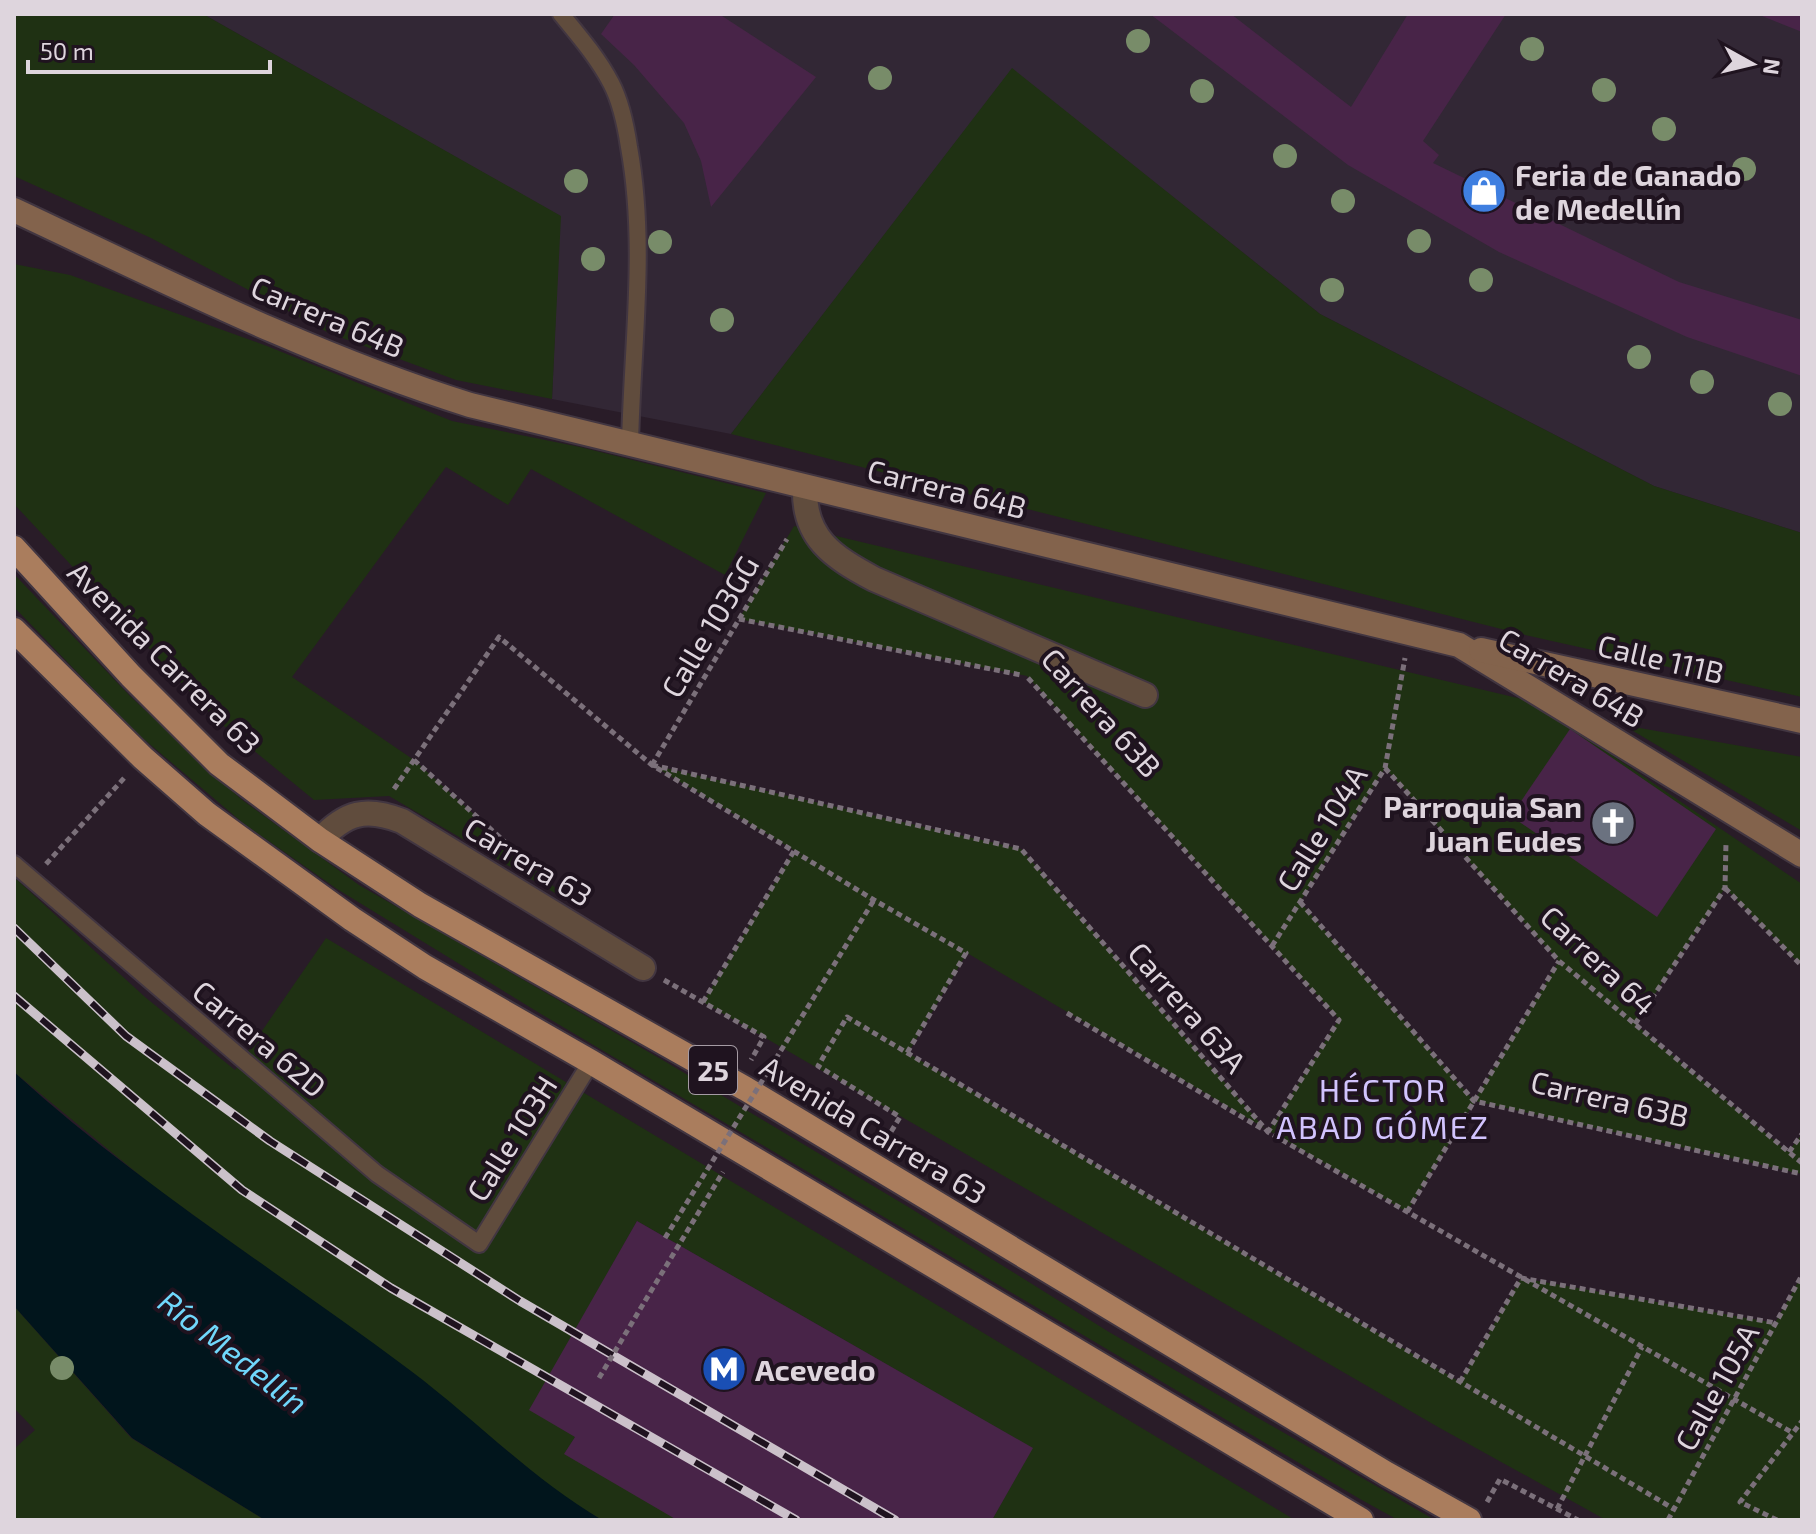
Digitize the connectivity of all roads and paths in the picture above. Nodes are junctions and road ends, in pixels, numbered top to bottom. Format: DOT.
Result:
graph roads {
  1 [pos="561,14"];
  2 [pos="14,210"];
  3 [pos="14,220"];
  4 [pos="52,228"];
  5 [pos="630,445"];
  6 [pos="805,498"];
  7 [pos="14,548"];
  8 [pos="739,619"];
  9 [pos="14,630"];
  10 [pos="1410,633"];
  11 [pos="1459,645"];
  12 [pos="1017,665"];
  13 [pos="1026,676"];
  14 [pos="1145,695"];
  15 [pos="1802,721"];
  16 [pos="143,758"];
  17 [pos="414,760"];
  18 [pos="652,765"];
  19 [pos="1385,768"];
  20 [pos="1728,809"];
  21 [pos="320,840"];
  22 [pos="794,851"];
  23 [pos="1802,855"];
  24 [pos="14,864"];
  25 [pos="32,879"];
  26 [pos="1725,888"];
  27 [pos="874,900"];
  28 [pos="1300,902"];
  29 [pos="1272,946"];
  30 [pos="1559,961"];
  31 [pos="1802,966"];
  32 [pos="643,968"];
  33 [pos="703,1002"];
  34 [pos="1067,1013"];
  35 [pos="1635,1024"];
  36 [pos="907,1053"];
  37 [pos="591,1062"];
  38 [pos="748,1064"];
  39 [pos="1474,1101"];
  40 [pos="1268,1132"];
  41 [pos="1802,1134"];
  42 [pos="886,1140"];
  43 [pos="737,1149"];
  44 [pos="1789,1152"];
  45 [pos="1802,1163"];
  46 [pos="1802,1174"];
  47 [pos="1407,1212"];
  48 [pos="665,1238"];
  49 [pos="479,1244"];
  50 [pos="1802,1275"];
  51 [pos="1521,1278"];
  52 [pos="1776,1323"];
  53 [pos="1642,1347"];
  54 [pos="599,1378"];
  55 [pos="1460,1382"];
  56 [pos="1734,1399"];
  57 [pos="1802,1421"];
  58 [pos="1793,1433"];
  59 [pos="1585,1456"];
  60 [pos="1487,1502"];
  61 [pos="1557,1509"];
  62 [pos="1674,1509"];
  63 [pos="1361,1520"];
  64 [pos="1469,1520"];
  65 [pos="1578,1520"];
  66 [pos="1668,1520"];
  67 [pos="1777,1520"];
  1 -- 5 [label="lane"];
  2 -- 4 [label="main road, Carrera 64B"];
  3 -- 4 [label="main road, Carrera 64B"];
  4 -- 5 [label="main road, Carrera 64B"];
  5 -- 6 [label="main road, Carrera 64B"];
  6 -- 8 [label="path, Calle 103GG"];
  6 -- 10 [label="main road, Carrera 64B"];
  6 -- 14 [label="street, Carrera 63B"];
  7 -- 21 [label="highway, Avenida Carrera 63 / 25"];
  8 -- 13 [label="path"];
  8 -- 18 [label="path, Calle 103GG"];
  9 -- 16 [label="highway, 25"];
  10 -- 11 [label="main road, Carrera 64B"];
  10 -- 19 [label="path, Calle 104A"];
  11 -- 15 [label="main road, Calle 111B"];
  11 -- 20 [label="main road, Carrera 64B"];
  12 -- 13 [label="path, Carrera 63B"];
  13 -- 29 [label="path, Carrera 63B"];
  16 -- 25 [label="path"];
  16 -- 37 [label="highway, 25"];
  17 -- 18 [label="path, Carrera 63A"];
  18 -- 22 [label="path, Carrera 63A"];
  18 -- 40 [label="path, Carrera 63A"];
  19 -- 28 [label="path, Calle 104A"];
  19 -- 30 [label="path, Carrera 64"];
  20 -- 23 [label="main road, Carrera 64B"];
  20 -- 26 [label="path"];
  21 -- 32 [label="street, Carrera 63"];
  21 -- 64 [label="highway, Avenida Carrera 63 / 25"];
  22 -- 27 [label="path, Carrera 63A"];
  22 -- 33 [label="path"];
  24 -- 25 [label="lane, Carrera 62D"];
  25 -- 49 [label="lane, Carrera 62D"];
  26 -- 31 [label="path"];
  26 -- 35 [label="path"];
  27 -- 36 [label="path, Carrera 63A"];
  27 -- 48 [label="path, bridge"];
  28 -- 29 [label="path, Calle 104A"];
  28 -- 39 [label="path"];
  29 -- 40 [label="path, Carrera 63B"];
  30 -- 35 [label="path, Carrera 64"];
  30 -- 39 [label="path"];
  32 -- 33 [label="path"];
  33 -- 38 [label="path"];
  34 -- 40 [label="path"];
  35 -- 44 [label="path, Carrera 64"];
  36 -- 42 [label="path"];
  36 -- 55 [label="path"];
  37 -- 43 [label="highway, 25"];
  37 -- 49 [label="lane, Calle 103H"];
  39 -- 46 [label="path, Carrera 63B"];
  39 -- 47 [label="path"];
  40 -- 47 [label="path, Carrera 63A"];
  41 -- 44 [label="path"];
  43 -- 54 [label="path, bridge"];
  43 -- 63 [label="highway, 25"];
  44 -- 45 [label="path, Carrera 64"];
  47 -- 51 [label="path, Carrera 63A"];
  50 -- 52 [label="path, Calle 105A"];
  51 -- 52 [label="path"];
  51 -- 53 [label="path, Carrera 63A"];
  51 -- 55 [label="path"];
  52 -- 56 [label="path, Calle 105A"];
  53 -- 56 [label="path, Carrera 63A"];
  53 -- 59 [label="path"];
  55 -- 59 [label="path"];
  56 -- 58 [label="path, Carrera 63A"];
  56 -- 62 [label="path, Calle 105A"];
  57 -- 58 [label="path"];
  58 -- 67 [label="path"];
  59 -- 61 [label="path"];
  59 -- 62 [label="path"];
  60 -- 61 [label="path"];
  61 -- 65 [label="path"];
  62 -- 66 [label="path, Calle 105A"];
}
